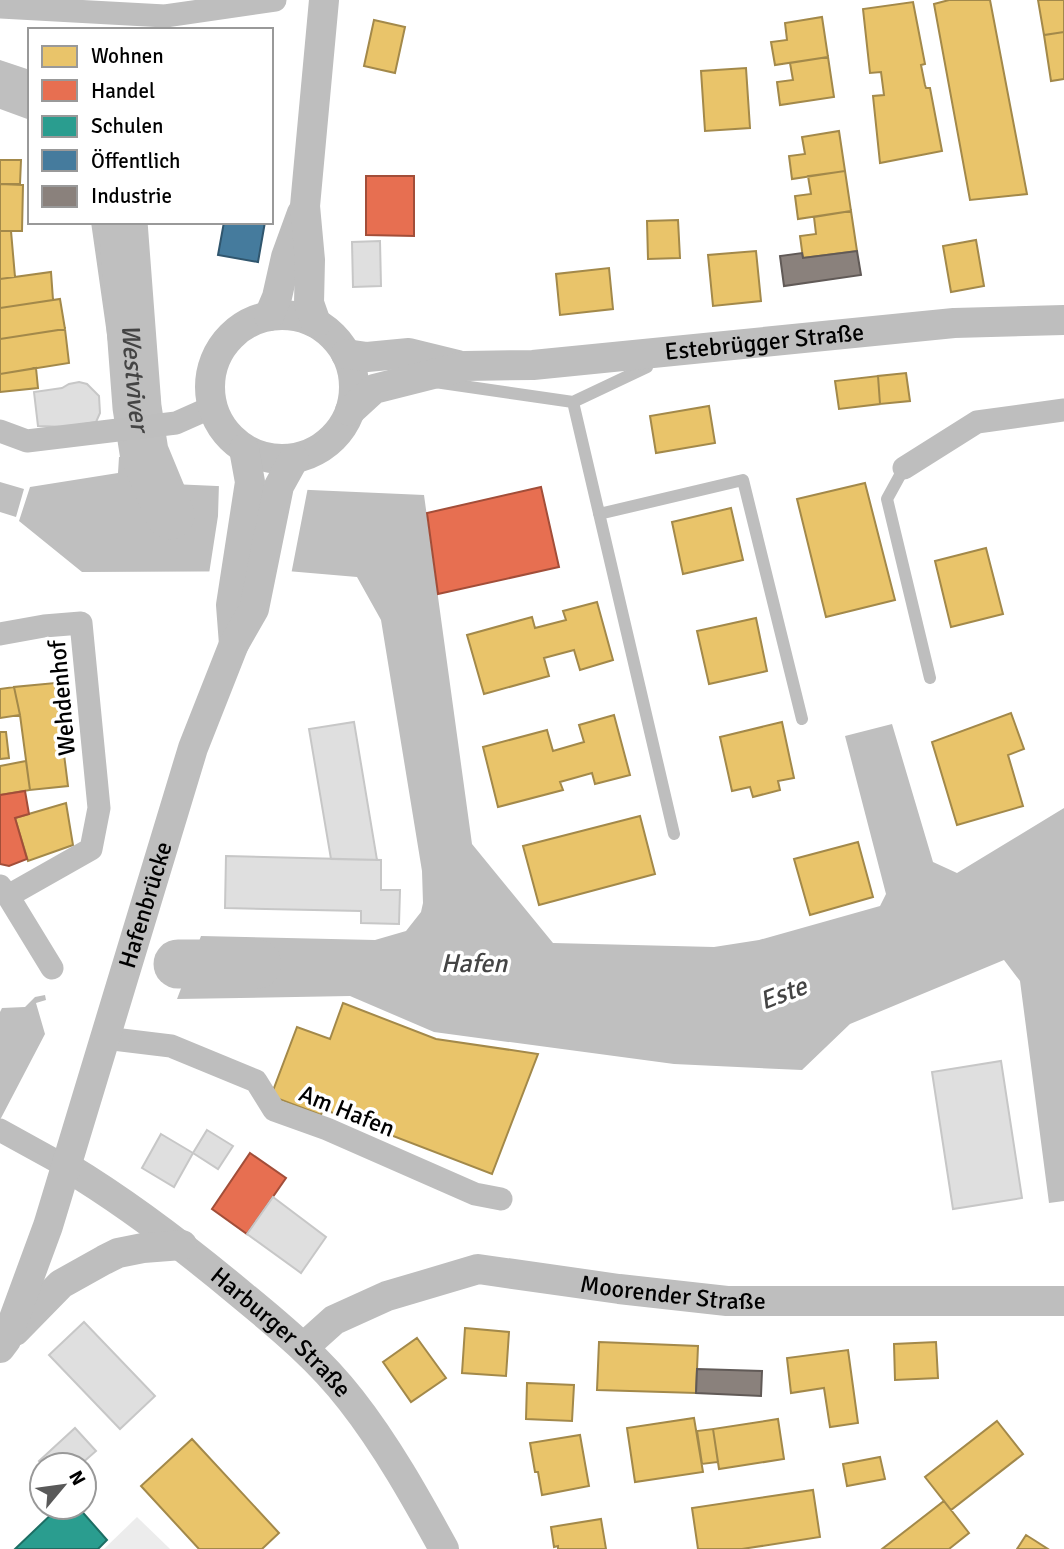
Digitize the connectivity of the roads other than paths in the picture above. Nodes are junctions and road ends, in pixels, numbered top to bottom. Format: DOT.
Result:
graph roads {
  1 [pos="275,0"];
  2 [pos="324,0"];
  3 [pos="0,7"];
  4 [pos="305,206"];
  5 [pos="269,316"];
  6 [pos="1064,320"];
  7 [pos="316,323"];
  8 [pos="646,352"];
  9 [pos="346,354"];
  10 [pos="465,366"];
  11 [pos="413,379"];
  12 [pos="573,402"];
  13 [pos="212,407"];
  14 [pos="1064,410"];
  15 [pos="350,411"];
  16 [pos="0,431"];
  17 [pos="244,449"];
  18 [pos="293,458"];
  19 [pos="904,468"];
  20 [pos="265,484"];
  21 [pos="600,514"];
  22 [pos="0,634"];
  23 [pos="930,678"];
  24 [pos="803,719"];
  25 [pos="674,834"];
  26 [pos="4,891"];
  27 [pos="52,968"];
  28 [pos="105,1038"];
  29 [pos="6,1134"];
  30 [pos="66,1167"];
  31 [pos="501,1199"];
  32 [pos="182,1245"];
  33 [pos="1064,1301"];
  34 [pos="3,1344"];
  35 [pos="304,1347"];
  36 [pos="444,1549"];
  1 -- 3 [label="street"];
  2 -- 4 [label="street"];
  4 -- 5 [label="street"];
  4 -- 7 [label="street"];
  5 -- 7 [label="street"];
  5 -- 13 [label="street"];
  6 -- 8 [label="street, Estebrügger Straße"];
  7 -- 9 [label="street"];
  8 -- 10 [label="street, Estebrügger Straße"];
  8 -- 12 [label="lane"];
  9 -- 10 [label="street, Estebrügger Straße"];
  9 -- 15 [label="street"];
  10 -- 11 [label="street, Estebrügger Straße"];
  11 -- 12 [label="lane"];
  11 -- 15 [label="street, Estebrügger Straße"];
  12 -- 21 [label="lane"];
  13 -- 16 [label="street"];
  13 -- 17 [label="street"];
  14 -- 19 [label="street"];
  15 -- 18 [label="street"];
  17 -- 18 [label="street"];
  17 -- 20 [label="street, Hafenbrücke"];
  18 -- 20 [label="street, Hafenbrücke"];
  19 -- 23 [label="lane"];
  20 -- 28 [label="street, Hafenbrücke"];
  21 -- 24 [label="lane"];
  21 -- 25 [label="lane"];
  22 -- 26 [label="street, Wehdenhof"];
  26 -- 27 [label="street"];
  28 -- 30 [label="street, Hafenbrücke"];
  28 -- 31 [label="street, Am Hafen"];
  29 -- 30 [label="street"];
  30 -- 32 [label="street, Harburger Straße"];
  30 -- 34 [label="street, Hafenbrücke"];
  32 -- 34 [label="street"];
  32 -- 35 [label="street, Harburger Straße"];
  33 -- 35 [label="street, Moorender Straße"];
  35 -- 36 [label="street, Harburger Straße"];
}
